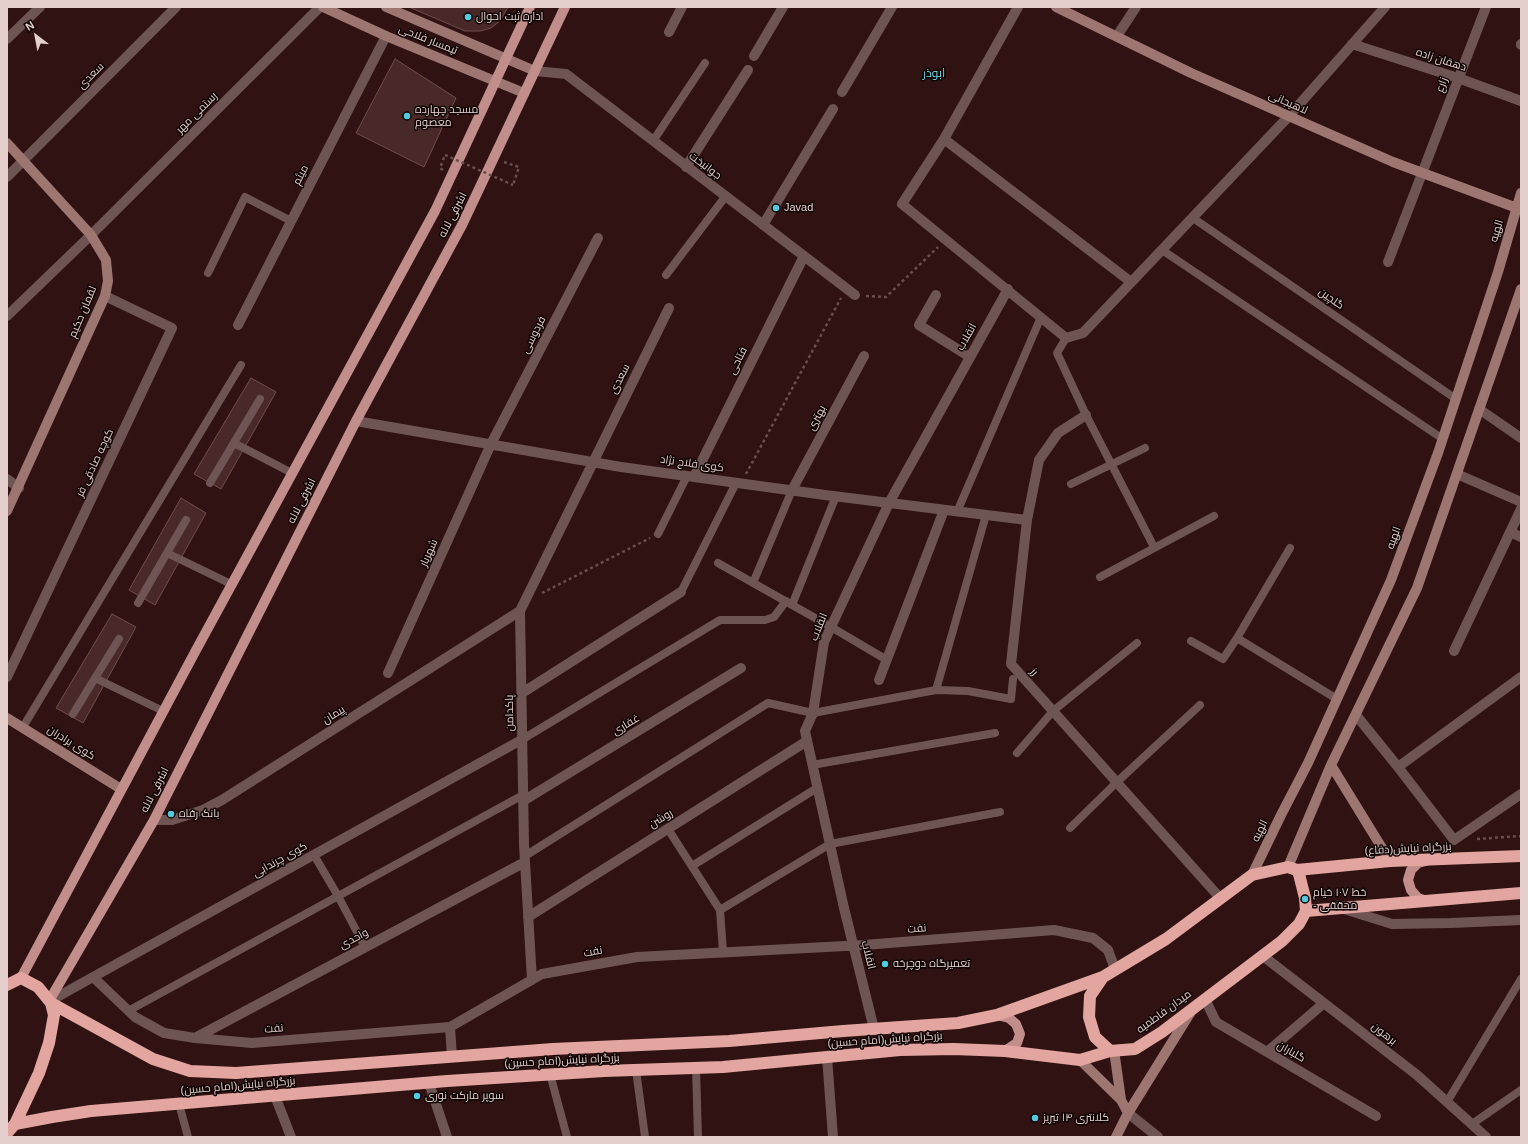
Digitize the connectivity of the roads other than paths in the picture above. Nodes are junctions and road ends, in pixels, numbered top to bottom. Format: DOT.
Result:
graph roads {
  1 [pos="40,7"];
  2 [pos="176,7"];
  3 [pos="320,7"];
  4 [pos="323,7"];
  5 [pos="386,7"];
  6 [pos="530,7"];
  7 [pos="565,7"];
  8 [pos="682,7"];
  9 [pos="782,7"];
  10 [pos="892,7"];
  11 [pos="1018,7"];
  12 [pos="1056,7"];
  13 [pos="1136,7"];
  14 [pos="1385,7"];
  15 [pos="1486,7"];
  16 [pos="669,32"];
  17 [pos="386,36"];
  18 [pos="1117,36"];
  19 [pos="7,39"];
  20 [pos="1352,44"];
  21 [pos="754,56"];
  22 [pos="506,59"];
  23 [pos="705,63"];
  24 [pos="748,70"];
  25 [pos="535,71"];
  26 [pos="1458,78"];
  27 [pos="496,81"];
  28 [pos="842,92"];
  29 [pos="524,93"];
  30 [pos="1521,101"];
  31 [pos="833,108"];
  32 [pos="1289,116"];
  33 [pos="944,139"];
  34 [pos="653,141"];
  35 [pos="7,144"];
  36 [pos="23,161"];
  37 [pos="686,167"];
  38 [pos="1421,173"];
  39 [pos="7,177"];
  40 [pos="1521,193"];
  41 [pos="725,197"];
  42 [pos="1516,208"];
  43 [pos="1193,218"];
  44 [pos="291,221"];
  45 [pos="763,225"];
  46 [pos="91,235"];
  47 [pos="598,238"];
  48 [pos="1162,250"];
  49 [pos="804,256"];
  50 [pos="1388,262"];
  51 [pos="208,274"];
  52 [pos="666,275"];
  53 [pos="1131,282"];
  54 [pos="1008,289"];
  55 [pos="855,295"];
  56 [pos="936,295"];
  57 [pos="105,296"];
  58 [pos="1520,296"];
  59 [pos="669,308"];
  60 [pos="7,316"];
  61 [pos="1041,317"];
  62 [pos="238,325"];
  63 [pos="1066,338"];
  64 [pos="864,356"];
  65 [pos="970,357"];
  66 [pos="241,365"];
  67 [pos="260,399"];
  68 [pos="1456,399"];
  69 [pos="1479,409"];
  70 [pos="1086,415"];
  71 [pos="356,421"];
  72 [pos="1521,438"];
  73 [pos="1443,439"];
  74 [pos="234,443"];
  75 [pos="491,444"];
  76 [pos="1145,448"];
  77 [pos="592,462"];
  78 [pos="1112,465"];
  79 [pos="292,473"];
  80 [pos="1457,474"];
  81 [pos="691,476"];
  82 [pos="7,479"];
  83 [pos="210,483"];
  84 [pos="738,483"];
  85 [pos="1071,484"];
  86 [pos="19,488"];
  87 [pos="792,490"];
  88 [pos="836,496"];
  89 [pos="1521,502"];
  90 [pos="889,503"];
  91 [pos="1521,509"];
  92 [pos="944,510"];
  93 [pos="7,511"];
  94 [pos="957,512"];
  95 [pos="986,515"];
  96 [pos="1214,516"];
  97 [pos="186,520"];
  98 [pos="1027,520"];
  99 [pos="1510,532"];
  100 [pos="658,534"];
  101 [pos="1521,536"];
  102 [pos="1154,547"];
  103 [pos="1290,548"];
  104 [pos="167,553"];
  105 [pos="718,563"];
  106 [pos="1100,577"];
  107 [pos="753,583"];
  108 [pos="231,584"];
  109 [pos="681,592"];
  110 [pos="138,603"];
  111 [pos="789,603"];
  112 [pos="522,607"];
  113 [pos="831,627"];
  114 [pos="1238,638"];
  115 [pos="119,639"];
  116 [pos="1191,641"];
  117 [pos="1137,642"];
  118 [pos="1454,651"];
  119 [pos="887,660"];
  120 [pos="741,668"];
  121 [pos="388,672"];
  122 [pos="7,676"];
  123 [pos="1521,677"];
  124 [pos="95,678"];
  125 [pos="1013,679"];
  126 [pos="879,680"];
  127 [pos="936,690"];
  128 [pos="522,693"];
  129 [pos="1337,699"];
  130 [pos="1200,705"];
  131 [pos="163,711"];
  132 [pos="1053,711"];
  133 [pos="813,713"];
  134 [pos="73,714"];
  135 [pos="1356,715"];
  136 [pos="7,718"];
  137 [pos="23,727"];
  138 [pos="996,733"];
  139 [pos="523,739"];
  140 [pos="807,741"];
  141 [pos="1017,753"];
  142 [pos="812,765"];
  143 [pos="1331,765"];
  144 [pos="1398,767"];
  145 [pos="1117,782"];
  146 [pos="817,788"];
  147 [pos="121,789"];
  148 [pos="1521,794"];
  149 [pos="523,798"];
  150 [pos="1000,812"];
  151 [pos="154,820"];
  152 [pos="1070,828"];
  153 [pos="668,829"];
  154 [pos="830,844"];
  155 [pos="314,855"];
  156 [pos="1521,856"];
  157 [pos="525,859"];
  158 [pos="1428,860"];
  159 [pos="1390,861"];
  160 [pos="692,866"];
  161 [pos="1293,869"];
  162 [pos="1252,875"];
  163 [pos="1521,893"];
  164 [pos="338,896"];
  165 [pos="1221,899"];
  166 [pos="1428,901"];
  167 [pos="1342,908"];
  168 [pos="720,910"];
  169 [pos="1306,911"];
  170 [pos="528,917"];
  171 [pos="1521,920"];
  172 [pos="853,946"];
  173 [pos="365,947"];
  174 [pos="723,952"];
  175 [pos="1263,956"];
  176 [pos="1115,969"];
  177 [pos="93,976"];
  178 [pos="1102,977"];
  179 [pos="21,978"];
  180 [pos="1521,979"];
  181 [pos="532,980"];
  182 [pos="7,986"];
  183 [pos="1205,999"];
  184 [pos="50,1002"];
  185 [pos="1324,1003"];
  186 [pos="1195,1006"];
  187 [pos="128,1010"];
  188 [pos="997,1015"];
  189 [pos="450,1028"];
  190 [pos="874,1029"];
  191 [pos="195,1038"];
  192 [pos="1005,1051"];
  193 [pos="1112,1051"];
  194 [pos="1267,1052"];
  195 [pos="452,1057"];
  196 [pos="827,1057"];
  197 [pos="1080,1060"];
  198 [pos="696,1068"];
  199 [pos="636,1070"];
  200 [pos="550,1074"];
  201 [pos="429,1083"];
  202 [pos="1521,1090"];
  203 [pos="275,1096"];
  204 [pos="1120,1100"];
  205 [pos="1447,1102"];
  206 [pos="179,1104"];
  207 [pos="1128,1113"];
  208 [pos="1376,1116"];
  209 [pos="1472,1124"];
  210 [pos="11,1128"];
  211 [pos="188,1137"];
  212 [pos="291,1137"];
  213 [pos="447,1137"];
  214 [pos="566,1137"];
  215 [pos="645,1137"];
  216 [pos="698,1137"];
  217 [pos="834,1137"];
  218 [pos="1116,1137"];
  219 [pos="1158,1137"];
  220 [pos="1486,1137"];
  1 -- 19 [label="street"];
  2 -- 36 [label="street, سعدی"];
  3 -- 46 [label="street, رستمی مهر"];
  4 -- 17 [label="main road, تیمسار فلاحی"];
  5 -- 22 [label="main road, تیمسار فلاحی"];
  6 -- 22 [label="main road, اشرفی لاله"];
  7 -- 25 [label="main road, اشرفی لاله"];
  8 -- 16 [label="street"];
  9 -- 21 [label="street"];
  10 -- 28 [label="street"];
  11 -- 33 [label="street"];
  12 -- 18 [label="main road, لاهیجانی"];
  13 -- 18 [label="street"];
  14 -- 20 [label="street"];
  15 -- 26 [label="street, زارع"];
  17 -- 27 [label="main road, تیمسار فلاحی"];
  17 -- 44 [label="street, میثم"];
  18 -- 32 [label="main road, لاهیجانی"];
  20 -- 26 [label="street, دهقان زاده"];
  20 -- 32 [label="street"];
  22 -- 25 [label="main road, تیمسار فلاحی"];
  22 -- 27 [label="main road, اشرفی لاله"];
  23 -- 34 [label="lane"];
  24 -- 37 [label="street"];
  25 -- 29 [label="main road, اشرفی لاله"];
  25 -- 34 [label="street, جوانبخت"];
  26 -- 30 [label="street, دهقان زاده"];
  26 -- 38 [label="street, زارع"];
  27 -- 29 [label="main road, تیمسار فلاحی"];
  27 -- 79 [label="main road, اشرفی لاله"];
  29 -- 71 [label="main road, اشرفی لاله"];
  31 -- 45 [label="street"];
  32 -- 38 [label="main road, لاهیجانی"];
  32 -- 43 [label="street"];
  33 -- 53 [label="street"];
  33 -- 54 [label="street"];
  34 -- 37 [label="street, جوانبخت"];
  35 -- 36 [label="main road, لقمان حکیم"];
  36 -- 39 [label="street"];
  36 -- 46 [label="main road, لقمان حکیم"];
  37 -- 41 [label="street, جوانبخت"];
  38 -- 42 [label="main road, لاهیجانی"];
  38 -- 50 [label="street, زارع"];
  40 -- 42 [label="main road, الهیه"];
  41 -- 45 [label="street, جوانبخت"];
  41 -- 52 [label="lane"];
  42 -- 68 [label="main road, الهیه"];
  43 -- 48 [label="street"];
  43 -- 68 [label="lane, گلچین"];
  44 -- 51 [label="lane"];
  44 -- 62 [label="street, میثم"];
  45 -- 49 [label="street, جوانبخت"];
  46 -- 57 [label="main road, لقمان حکیم"];
  46 -- 60 [label="street, رستمی مهر"];
  47 -- 75 [label="street, فردوسی"];
  48 -- 53 [label="street"];
  48 -- 73 [label="lane"];
  49 -- 55 [label="street, جوانبخت"];
  49 -- 81 [label="street, فتاحی"];
  53 -- 63 [label="street"];
  54 -- 61 [label="street"];
  54 -- 65 [label="street, انقلاب"];
  56 -- 65 [label="street"];
  57 -- 86 [label="main road, لقمان حکیم"];
  57 -- 122 [label="street, کوچه صادقی فر"];
  58 -- 69 [label="main road"];
  59 -- 77 [label="street, سعدی"];
  61 -- 63 [label="street"];
  61 -- 94 [label="lane"];
  63 -- 70 [label="lane"];
  64 -- 87 [label="street, بهتری"];
  65 -- 90 [label="street, انقلاب"];
  66 -- 137 [label="lane"];
  67 -- 74 [label="lane"];
  68 -- 73 [label="main road, الهیه"];
  69 -- 72 [label="street"];
  69 -- 80 [label="main road"];
  70 -- 78 [label="lane"];
  70 -- 98 [label="street, رز"];
  71 -- 75 [label="street, کوی فلاح نژاد"];
  71 -- 151 [label="main road, اشرفی لاله"];
  73 -- 129 [label="main road, الهیه"];
  74 -- 79 [label="lane"];
  74 -- 83 [label="lane"];
  75 -- 77 [label="street, کوی فلاح نژاد"];
  75 -- 121 [label="street, شهریار"];
  76 -- 78 [label="lane"];
  77 -- 81 [label="street, کوی فلاح نژاد"];
  77 -- 112 [label="street, پاکدامن"];
  78 -- 85 [label="lane"];
  78 -- 102 [label="lane"];
  79 -- 108 [label="main road, اشرفی لاله"];
  80 -- 89 [label="street"];
  80 -- 135 [label="main road"];
  81 -- 84 [label="street, کوی فلاح نژاد"];
  81 -- 100 [label="lane"];
  82 -- 86 [label="street"];
  84 -- 87 [label="street, کوی فلاح نژاد"];
  84 -- 109 [label="lane"];
  86 -- 93 [label="main road, لقمان حکیم"];
  87 -- 88 [label="street, کوی فلاح نژاد"];
  87 -- 107 [label="lane"];
  88 -- 90 [label="street, کوی فلاح نژاد"];
  88 -- 111 [label="lane"];
  90 -- 92 [label="street, کوی فلاح نژاد"];
  90 -- 113 [label="street, انقلاب"];
  91 -- 99 [label="street"];
  92 -- 94 [label="street, کوی فلاح نژاد"];
  92 -- 119 [label="street"];
  94 -- 95 [label="street, کوی فلاح نژاد"];
  95 -- 98 [label="street, کوی فلاح نژاد"];
  95 -- 127 [label="lane"];
  96 -- 102 [label="lane"];
  97 -- 104 [label="lane"];
  98 -- 132 [label="street, رز"];
  99 -- 101 [label="street"];
  99 -- 118 [label="street"];
  102 -- 106 [label="lane"];
  103 -- 114 [label="lane"];
  104 -- 108 [label="lane"];
  104 -- 110 [label="lane"];
  105 -- 107 [label="lane"];
  107 -- 111 [label="lane"];
  108 -- 131 [label="main road, اشرفی لاله"];
  109 -- 128 [label="street"];
  111 -- 113 [label="lane"];
  111 -- 139 [label="lane"];
  112 -- 128 [label="street, پاکدامن"];
  112 -- 151 [label="street, پیمان"];
  113 -- 119 [label="lane"];
  113 -- 133 [label="street, انقلاب"];
  114 -- 116 [label="lane"];
  114 -- 129 [label="lane"];
  115 -- 124 [label="lane"];
  117 -- 132 [label="lane"];
  119 -- 126 [label="street"];
  120 -- 149 [label="street, غفاری"];
  123 -- 144 [label="street"];
  124 -- 131 [label="lane"];
  124 -- 134 [label="lane"];
  125 -- 127 [label="lane"];
  127 -- 133 [label="lane"];
  128 -- 139 [label="street, پاکدامن"];
  129 -- 162 [label="main road, الهیه"];
  130 -- 145 [label="lane"];
  131 -- 147 [label="main road, اشرفی لاله"];
  132 -- 141 [label="lane"];
  132 -- 145 [label="street, رز"];
  133 -- 140 [label="street, انقلاب"];
  133 -- 157 [label="lane"];
  135 -- 143 [label="main road"];
  135 -- 144 [label="street"];
  136 -- 137 [label="main road, کوی برادران"];
  137 -- 147 [label="main road, کوی برادران"];
  138 -- 142 [label="lane"];
  139 -- 149 [label="street, پاکدامن"];
  139 -- 155 [label="street, کوی چرندابی"];
  140 -- 142 [label="street, انقلاب"];
  140 -- 153 [label="street, روشن"];
  142 -- 146 [label="street, انقلاب"];
  143 -- 159 [label="main road"];
  143 -- 161 [label="main road"];
  144 -- 148 [label="street"];
  145 -- 152 [label="lane"];
  145 -- 165 [label="street, رز"];
  146 -- 154 [label="street, انقلاب"];
  146 -- 160 [label="lane"];
  147 -- 179 [label="main road, اشرفی لاله"];
  149 -- 157 [label="street, پاکدامن"];
  149 -- 164 [label="lane"];
  150 -- 154 [label="lane"];
  151 -- 184 [label="main road, اشرفی لاله"];
  153 -- 160 [label="lane"];
  153 -- 170 [label="street, روشن"];
  154 -- 168 [label="lane"];
  154 -- 172 [label="street, انقلاب"];
  155 -- 164 [label="lane"];
  155 -- 177 [label="street, کوی چرندابی"];
  156 -- 158 [label="highway, بزرگراه نیایش(دفاع)"];
  157 -- 170 [label="street, پاکدامن"];
  157 -- 173 [label="street, واحدی"];
  158 -- 159 [label="highway, بزرگراه نیایش(دفاع)"];
  158 -- 166 [label="main road"];
  159 -- 161 [label="highway, بزرگراه نیایش(دفاع)"];
  160 -- 168 [label="lane"];
  161 -- 162 [label="highway"];
  161 -- 169 [label="highway"];
  162 -- 165 [label="highway"];
  163 -- 166 [label="highway"];
  164 -- 173 [label="lane"];
  164 -- 187 [label="lane"];
  165 -- 176 [label="highway"];
  166 -- 167 [label="highway"];
  167 -- 169 [label="highway"];
  167 -- 171 [label="street"];
  168 -- 174 [label="lane"];
  169 -- 175 [label="highway, میدان فاطمیه"];
  170 -- 181 [label="street, پاکدامن"];
  172 -- 174 [label="street, نفت"];
  172 -- 176 [label="street, نفت"];
  172 -- 190 [label="street, انقلاب"];
  173 -- 191 [label="street, واحدی"];
  174 -- 181 [label="street, نفت"];
  175 -- 183 [label="highway, میدان فاطمیه"];
  175 -- 185 [label="street, برهون"];
  176 -- 178 [label="highway"];
  177 -- 184 [label="street, کوی چرندابی"];
  177 -- 187 [label="street, نفت"];
  178 -- 188 [label="highway, بزرگراه نیایش(امام حسین)"];
  178 -- 193 [label="highway"];
  179 -- 182 [label="highway"];
  179 -- 184 [label="highway"];
  180 -- 205 [label="lane"];
  181 -- 189 [label="street, نفت"];
  183 -- 186 [label="highway, میدان فاطمیه"];
  183 -- 194 [label="street, گلباران"];
  184 -- 195 [label="highway, بزرگراه نیایش(امام حسین)"];
  184 -- 210 [label="highway"];
  185 -- 194 [label="street"];
  185 -- 205 [label="street, برهون"];
  186 -- 193 [label="highway, میدان فاطمیه"];
  186 -- 207 [label="main road"];
  187 -- 191 [label="street, نفت"];
  188 -- 190 [label="highway, بزرگراه نیایش(امام حسین)"];
  188 -- 192 [label="main road"];
  189 -- 191 [label="street, نفت"];
  189 -- 195 [label="street"];
  190 -- 195 [label="highway, بزرگراه نیایش(امام حسین)"];
  192 -- 196 [label="highway, بزرگراه نیایش(امام حسین)"];
  192 -- 197 [label="highway, بزرگراه نیایش(امام حسین)"];
  193 -- 197 [label="highway, بزرگراه نیایش(امام حسین)"];
  193 -- 204 [label="main road"];
  194 -- 208 [label="street, گلباران"];
  196 -- 198 [label="highway, بزرگراه نیایش(امام حسین)"];
  196 -- 217 [label="street"];
  197 -- 204 [label="main road"];
  198 -- 199 [label="highway, بزرگراه نیایش(امام حسین)"];
  198 -- 216 [label="lane"];
  199 -- 200 [label="highway, بزرگراه نیایش(امام حسین)"];
  199 -- 215 [label="lane"];
  200 -- 201 [label="highway, بزرگراه نیایش(امام حسین)"];
  200 -- 214 [label="lane"];
  201 -- 203 [label="highway, بزرگراه نیایش(امام حسین)"];
  201 -- 213 [label="street"];
  202 -- 209 [label="lane"];
  203 -- 206 [label="highway, بزرگراه نیایش(امام حسین)"];
  203 -- 212 [label="street"];
  204 -- 207 [label="main road"];
  205 -- 209 [label="street, برهون"];
  206 -- 210 [label="highway, بزرگراه نیایش(امام حسین)"];
  206 -- 211 [label="lane"];
  207 -- 218 [label="main road"];
  207 -- 219 [label="street"];
  209 -- 220 [label="street, برهون"];
}
